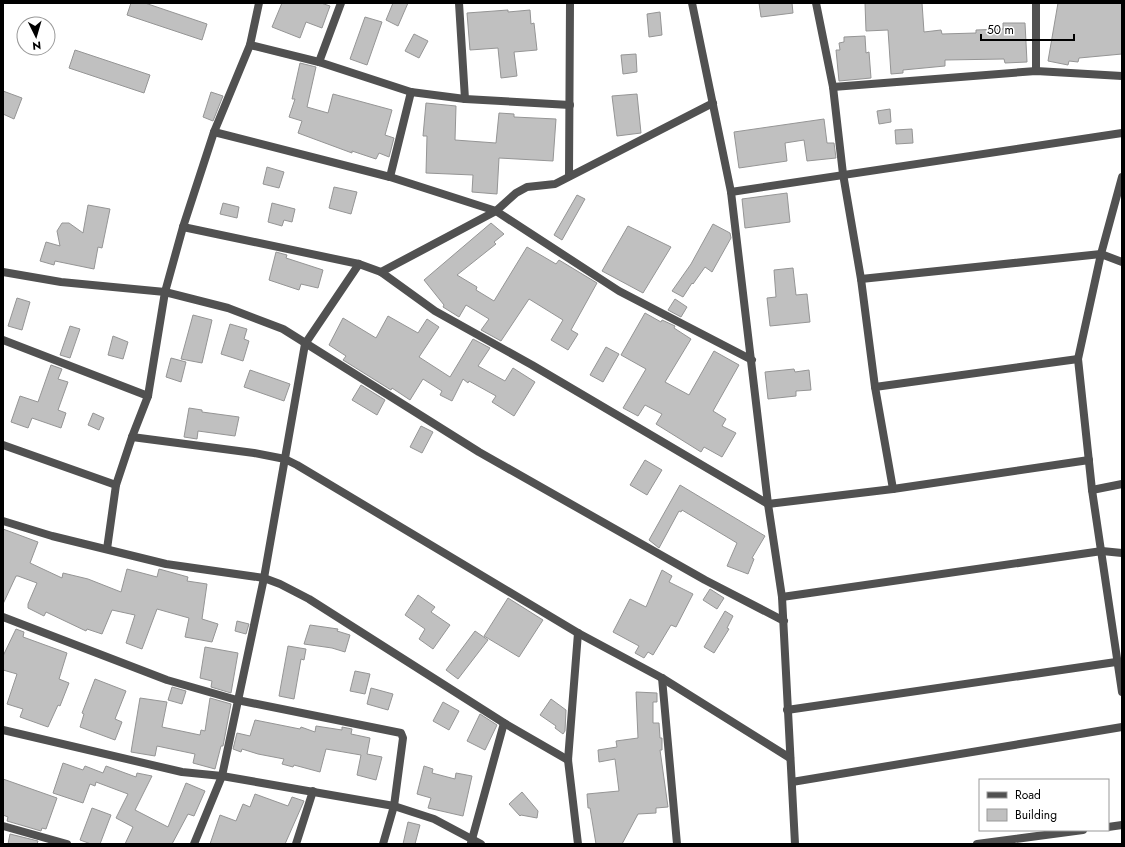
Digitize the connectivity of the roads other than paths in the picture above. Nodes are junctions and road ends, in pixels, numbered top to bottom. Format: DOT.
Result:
graph roads {
  1 [pos="259,3"];
  2 [pos="341,3"];
  3 [pos="459,3"];
  4 [pos="570,3"];
  5 [pos="692,3"];
  6 [pos="816,3"];
  7 [pos="1036,3"];
  8 [pos="250,45"];
  9 [pos="319,62"];
  10 [pos="1036,71"];
  11 [pos="1122,76"];
  12 [pos="833,87"];
  13 [pos="411,92"];
  14 [pos="465,99"];
  15 [pos="713,103"];
  16 [pos="570,105"];
  17 [pos="214,132"];
  18 [pos="1122,133"];
  19 [pos="843,174"];
  20 [pos="570,176"];
  21 [pos="390,177"];
  22 [pos="1122,177"];
  23 [pos="731,192"];
  24 [pos="496,211"];
  25 [pos="183,227"];
  26 [pos="1101,254"];
  27 [pos="1122,262"];
  28 [pos="359,264"];
  29 [pos="3,272"];
  30 [pos="381,272"];
  31 [pos="861,279"];
  32 [pos="165,292"];
  33 [pos="3,340"];
  34 [pos="305,344"];
  35 [pos="1078,359"];
  36 [pos="752,360"];
  37 [pos="875,387"];
  38 [pos="148,396"];
  39 [pos="132,436"];
  40 [pos="3,445"];
  41 [pos="286,459"];
  42 [pos="1089,460"];
  43 [pos="1122,484"];
  44 [pos="116,485"];
  45 [pos="893,489"];
  46 [pos="1092,490"];
  47 [pos="768,504"];
  48 [pos="3,521"];
  49 [pos="107,549"];
  50 [pos="1102,551"];
  51 [pos="1122,553"];
  52 [pos="264,578"];
  53 [pos="782,597"];
  54 [pos="3,617"];
  55 [pos="784,621"];
  56 [pos="578,633"];
  57 [pos="1119,652"];
  58 [pos="1116,662"];
  59 [pos="662,678"];
  60 [pos="1122,692"];
  61 [pos="237,700"];
  62 [pos="787,710"];
  63 [pos="504,722"];
  64 [pos="1122,727"];
  65 [pos="3,730"];
  66 [pos="790,758"];
  67 [pos="568,760"];
  68 [pos="222,776"];
  69 [pos="792,782"];
  70 [pos="314,791"];
  71 [pos="394,806"];
  72 [pos="1122,825"];
  73 [pos="3,826"];
  74 [pos="1109,827"];
  75 [pos="1075,831"];
  76 [pos="471,842"];
  77 [pos="67,844"];
  78 [pos="194,844"];
  79 [pos="296,844"];
  80 [pos="383,844"];
  81 [pos="481,844"];
  82 [pos="578,844"];
  83 [pos="677,844"];
  84 [pos="795,844"];
  85 [pos="977,844"];
  1 -- 8 [label="street"];
  2 -- 9 [label="street"];
  3 -- 14 [label="street"];
  4 -- 16 [label="street"];
  5 -- 15 [label="street"];
  6 -- 12 [label="street"];
  7 -- 10 [label="street"];
  8 -- 9 [label="street"];
  8 -- 17 [label="street"];
  9 -- 13 [label="street"];
  10 -- 11 [label="street"];
  10 -- 12 [label="street"];
  12 -- 19 [label="street"];
  13 -- 14 [label="street"];
  13 -- 21 [label="street"];
  14 -- 16 [label="street"];
  15 -- 20 [label="street"];
  15 -- 23 [label="street"];
  16 -- 20 [label="street"];
  17 -- 21 [label="street"];
  17 -- 25 [label="street"];
  18 -- 19 [label="street"];
  19 -- 23 [label="street"];
  19 -- 31 [label="street"];
  20 -- 24 [label="street"];
  21 -- 24 [label="street"];
  22 -- 26 [label="street"];
  23 -- 36 [label="street"];
  24 -- 30 [label="street"];
  24 -- 36 [label="street"];
  25 -- 28 [label="street"];
  25 -- 32 [label="street"];
  26 -- 27 [label="street"];
  26 -- 31 [label="street"];
  26 -- 35 [label="street"];
  28 -- 30 [label="street"];
  28 -- 34 [label="street"];
  29 -- 32 [label="street"];
  30 -- 47 [label="street"];
  31 -- 37 [label="street"];
  32 -- 34 [label="street"];
  32 -- 38 [label="street"];
  33 -- 38 [label="street"];
  34 -- 41 [label="street"];
  34 -- 55 [label="street"];
  35 -- 37 [label="street"];
  35 -- 42 [label="street"];
  36 -- 47 [label="street"];
  37 -- 45 [label="street"];
  38 -- 39 [label="street"];
  39 -- 41 [label="street"];
  39 -- 44 [label="street"];
  40 -- 44 [label="street"];
  41 -- 52 [label="street"];
  41 -- 56 [label="street"];
  42 -- 45 [label="street"];
  42 -- 46 [label="street"];
  43 -- 46 [label="street"];
  44 -- 49 [label="street"];
  45 -- 47 [label="street"];
  46 -- 50 [label="street"];
  47 -- 53 [label="street"];
  48 -- 49 [label="street"];
  49 -- 52 [label="street"];
  50 -- 51 [label="street"];
  50 -- 53 [label="street"];
  50 -- 57 [label="street"];
  52 -- 61 [label="street"];
  52 -- 63 [label="street"];
  53 -- 55 [label="street"];
  54 -- 61 [label="street"];
  55 -- 62 [label="street"];
  56 -- 59 [label="street"];
  56 -- 67 [label="street"];
  57 -- 58 [label="street"];
  58 -- 60 [label="street"];
  58 -- 62 [label="street"];
  59 -- 66 [label="street"];
  59 -- 83 [label="street"];
  61 -- 68 [label="street"];
  61 -- 71 [label="street"];
  62 -- 66 [label="street"];
  63 -- 67 [label="street"];
  63 -- 76 [label="street"];
  64 -- 69 [label="street"];
  65 -- 68 [label="street"];
  66 -- 69 [label="street"];
  67 -- 82 [label="street"];
  68 -- 70 [label="street"];
  68 -- 78 [label="street"];
  69 -- 84 [label="street"];
  70 -- 71 [label="street"];
  70 -- 79 [label="street"];
  71 -- 76 [label="street"];
  71 -- 80 [label="street"];
  72 -- 74 [label="street"];
  73 -- 77 [label="street"];
  75 -- 85 [label="street"];
  76 -- 81 [label="street"];
}
